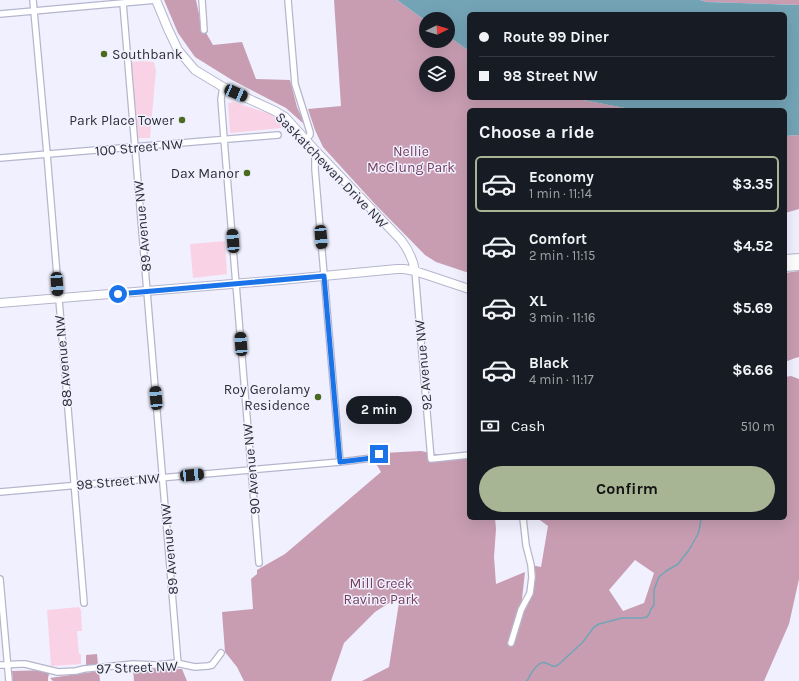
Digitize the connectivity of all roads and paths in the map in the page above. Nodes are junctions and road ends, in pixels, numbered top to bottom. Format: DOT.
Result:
graph roads {
  1 [pos="33,0"];
  2 [pos="156,0"];
  3 [pos="202,0"];
  4 [pos="288,0"];
  5 [pos="123,3"];
  6 [pos="34,11"];
  7 [pos="0,14"];
  8 [pos="204,30"];
  9 [pos="223,88"];
  10 [pos="278,135"];
  11 [pos="224,139"];
  12 [pos="305,140"];
  13 [pos="135,147"];
  14 [pos="315,150"];
  15 [pos="47,154"];
  16 [pos="0,158"];
  17 [pos="799,258"];
  18 [pos="787,259"];
  19 [pos="799,266"];
  20 [pos="787,267"];
  21 [pos="415,271"];
  22 [pos="324,276"];
  23 [pos="236,284"];
  24 [pos="467,288"];
  25 [pos="147,291"];
  26 [pos="58,299"];
  27 [pos="0,303"];
  28 [pos="379,454"];
  29 [pos="467,456"];
  30 [pos="340,462"];
  31 [pos="252,470"];
  32 [pos="163,478"];
  33 [pos="74,485"];
  34 [pos="0,492"];
  35 [pos="523,520"];
  36 [pos="259,563"];
  37 [pos="0,579"];
  38 [pos="84,602"];
  39 [pos="510,643"];
  40 [pos="222,653"];
  41 [pos="7,664"];
  42 [pos="178,664"];
  43 [pos="0,665"];
  44 [pos="9,681"];
  1 -- 6 [label="street, 88 Avenue NW"];
  2 -- 5 [label="street"];
  2 -- 9 [label="main road, Saskatchewan Drive NW"];
  3 -- 8 [label="street"];
  4 -- 12 [label="street"];
  5 -- 6 [label="street"];
  5 -- 13 [label="street, 89 Avenue NW"];
  6 -- 7 [label="street"];
  6 -- 15 [label="street, 88 Avenue NW"];
  9 -- 11 [label="street, 90 Avenue NW"];
  9 -- 12 [label="main road, Saskatchewan Drive NW"];
  10 -- 11 [label="street, 100 Street NW"];
  11 -- 13 [label="street, 100 Street NW"];
  11 -- 23 [label="street, 90 Avenue NW"];
  12 -- 14 [label="main road, Saskatchewan Drive NW"];
  13 -- 15 [label="street, 100 Street NW"];
  13 -- 25 [label="street, 89 Avenue NW"];
  14 -- 21 [label="main road, Saskatchewan Drive NW"];
  14 -- 22 [label="street"];
  15 -- 16 [label="street, 100 Street NW"];
  15 -- 26 [label="street, 88 Avenue NW"];
  17 -- 18 [label="main road"];
  19 -- 20 [label="main road"];
  21 -- 22 [label="main road"];
  21 -- 24 [label="main road"];
  21 -- 29 [label="street, 92 Avenue NW"];
  22 -- 23 [label="main road"];
  22 -- 30 [label="street"];
  23 -- 25 [label="main road"];
  23 -- 31 [label="street, 90 Avenue NW"];
  25 -- 26 [label="main road"];
  25 -- 32 [label="street, 89 Avenue NW"];
  26 -- 27 [label="main road"];
  26 -- 33 [label="street, 88 Avenue NW"];
  28 -- 30 [label="street, 98 Street NW"];
  30 -- 31 [label="street, 98 Street NW"];
  31 -- 32 [label="street, 98 Street NW"];
  31 -- 36 [label="street, 90 Avenue NW"];
  32 -- 33 [label="street, 98 Street NW"];
  32 -- 42 [label="street, 89 Avenue NW"];
  33 -- 34 [label="street, 98 Street NW"];
  33 -- 38 [label="street, 88 Avenue NW"];
  35 -- 39 [label="street"];
  37 -- 41 [label="street"];
  40 -- 42 [label="street, 97 Street NW"];
  41 -- 42 [label="street, 97 Street NW"];
  41 -- 43 [label="street, 97 Street NW"];
  41 -- 44 [label="street"];
}
